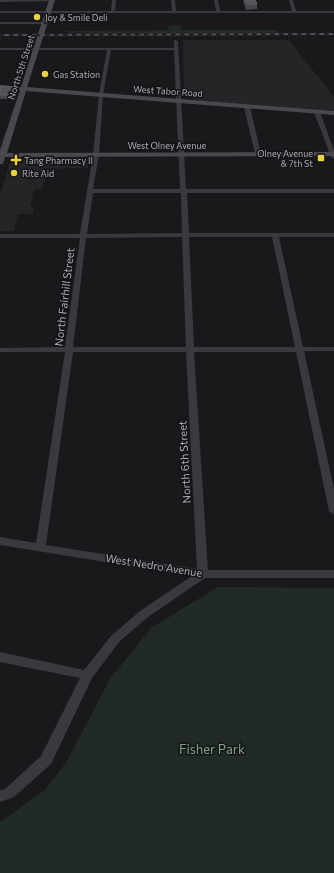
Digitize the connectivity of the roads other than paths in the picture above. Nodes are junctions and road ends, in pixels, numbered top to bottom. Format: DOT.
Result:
graph roads {
  1 [pos="52,0"];
  2 [pos="114,0"];
  3 [pos="173,0"];
  4 [pos="216,0"];
  5 [pos="291,0"];
  6 [pos="0,1"];
  7 [pos="0,12"];
  8 [pos="48,12"];
  9 [pos="113,12"];
  10 [pos="174,12"];
  11 [pos="218,12"];
  12 [pos="294,12"];
  13 [pos="334,12"];
  14 [pos="0,23"];
  15 [pos="45,23"];
  16 [pos="0,49"];
  17 [pos="37,49"];
  18 [pos="109,49"];
  19 [pos="0,87"];
  20 [pos="23,89"];
  21 [pos="102,95"];
  22 [pos="180,101"];
  23 [pos="247,107"];
  24 [pos="317,112"];
  25 [pos="334,114"];
  26 [pos="182,154"];
  27 [pos="258,154"];
  28 [pos="96,155"];
  29 [pos="334,155"];
  30 [pos="1,157"];
  31 [pos="90,191"];
  32 [pos="183,191"];
  33 [pos="334,191"];
  34 [pos="334,235"];
  35 [pos="0,236"];
  36 [pos="83,236"];
  37 [pos="185,236"];
  38 [pos="275,236"];
  39 [pos="298,349"];
  40 [pos="334,349"];
  41 [pos="0,350"];
  42 [pos="69,350"];
  43 [pos="190,350"];
  44 [pos="334,511"];
  45 [pos="0,541"];
  46 [pos="40,548"];
  47 [pos="203,574"];
  48 [pos="334,574"];
  49 [pos="0,657"];
  50 [pos="87,675"];
  51 [pos="0,796"];
  1 -- 6 [label="street"];
  1 -- 8 [label="street, North 5th Street"];
  2 -- 9 [label="street"];
  3 -- 10 [label="street"];
  4 -- 11 [label="street"];
  5 -- 12 [label="street"];
  7 -- 8 [label="street"];
  8 -- 9 [label="street"];
  8 -- 15 [label="street, North 5th Street"];
  9 -- 10 [label="street"];
  10 -- 11 [label="street"];
  11 -- 12 [label="street"];
  12 -- 13 [label="street"];
  14 -- 15 [label="street"];
  15 -- 17 [label="street, North 5th Street"];
  16 -- 17 [label="street"];
  17 -- 18 [label="street"];
  17 -- 20 [label="street, North 5th Street"];
  18 -- 21 [label="street, North Fairhill Street"];
  18 -- 22 [label="street, North 6th Street"];
  19 -- 20 [label="street, West Tabor Road"];
  20 -- 21 [label="street, West Tabor Road"];
  20 -- 30 [label="street, North 5th Street"];
  21 -- 22 [label="street, West Tabor Road"];
  21 -- 28 [label="street, North Fairhill Street"];
  22 -- 23 [label="street, West Tabor Road"];
  22 -- 26 [label="street, North 6th Street"];
  23 -- 24 [label="street, West Tabor Road"];
  23 -- 27 [label="street"];
  24 -- 25 [label="street, West Tabor Road"];
  24 -- 29 [label="street"];
  26 -- 27 [label="street, West Olney Avenue"];
  26 -- 28 [label="street, West Olney Avenue"];
  26 -- 32 [label="street, North 6th Street"];
  27 -- 29 [label="street, West Olney Avenue"];
  28 -- 30 [label="street, West Olney Avenue"];
  28 -- 31 [label="street, North Fairhill Street"];
  31 -- 32 [label="street"];
  31 -- 36 [label="street, North Fairhill Street"];
  32 -- 33 [label="street"];
  32 -- 37 [label="street, North 6th Street"];
  34 -- 38 [label="street"];
  35 -- 36 [label="street"];
  36 -- 37 [label="street"];
  36 -- 42 [label="street, North Fairhill Street"];
  37 -- 38 [label="street"];
  37 -- 43 [label="street, North 6th Street"];
  38 -- 39 [label="street"];
  39 -- 40 [label="street"];
  39 -- 43 [label="street"];
  39 -- 44 [label="street"];
  41 -- 42 [label="street"];
  42 -- 43 [label="street"];
  42 -- 46 [label="street, North Fairhill Street"];
  43 -- 47 [label="street, North 6th Street"];
  45 -- 46 [label="street, West Nedro Avenue"];
  46 -- 47 [label="street, West Nedro Avenue"];
  47 -- 48 [label="street, West Nedro Avenue"];
  47 -- 50 [label="street"];
  49 -- 50 [label="street"];
  50 -- 51 [label="street"];
}
